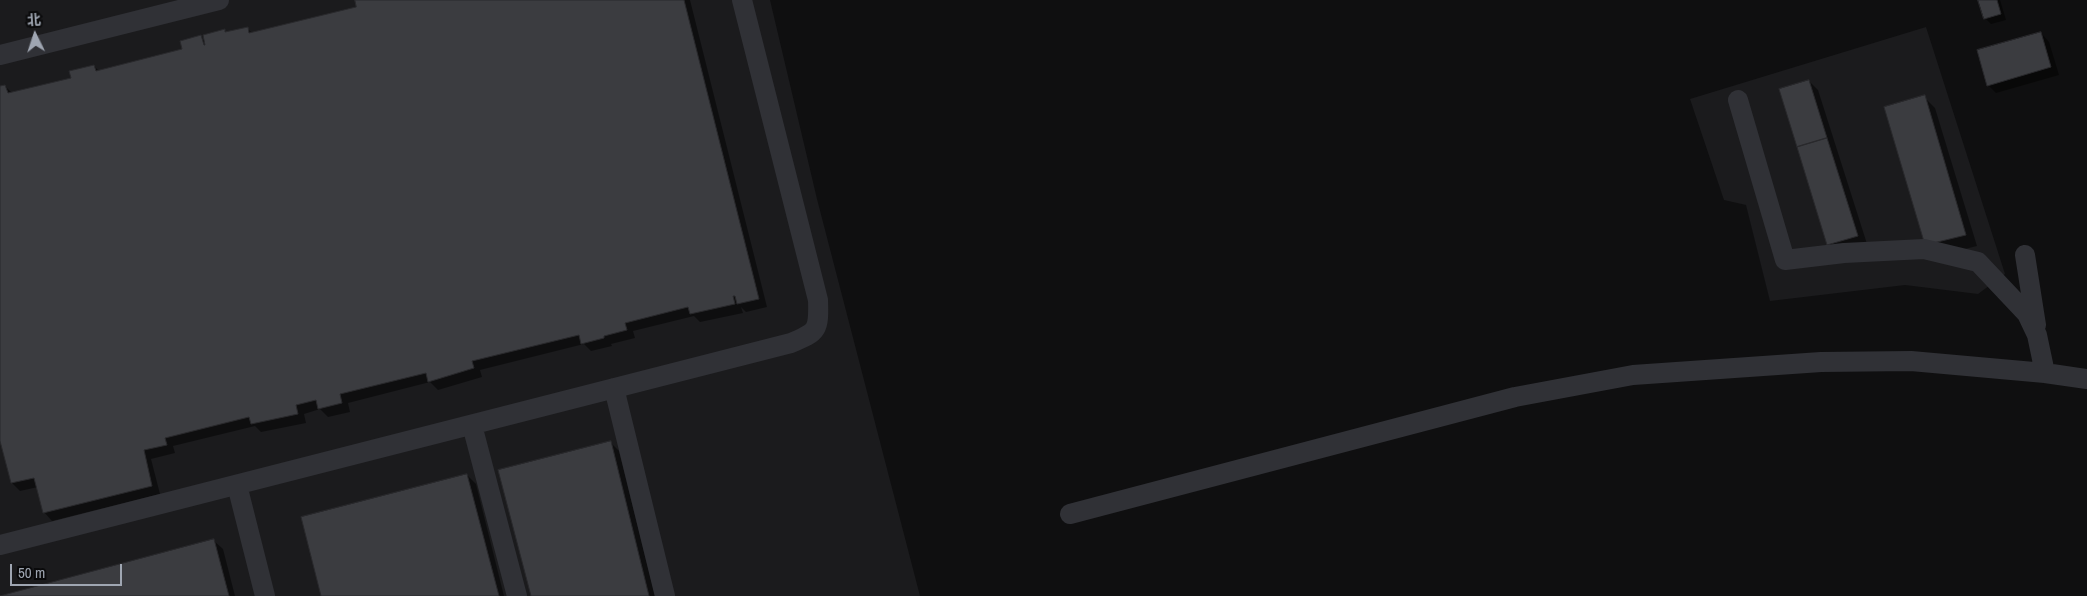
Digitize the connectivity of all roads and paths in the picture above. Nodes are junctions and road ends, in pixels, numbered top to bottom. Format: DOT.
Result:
graph roads {
  1 [pos="219,0"];
  2 [pos="742,0"];
  3 [pos="0,55"];
  4 [pos="1738,100"];
  5 [pos="2025,255"];
  6 [pos="2037,335"];
  7 [pos="2045,373"];
  8 [pos="2087,379"];
  9 [pos="614,388"];
  10 [pos="472,425"];
  11 [pos="237,485"];
  12 [pos="1070,514"];
  13 [pos="0,546"];
  14 [pos="265,596"];
  15 [pos="517,596"];
  16 [pos="665,596"];
  1 -- 3 [label="street"];
  2 -- 9 [label="street"];
  4 -- 6 [label="street"];
  5 -- 6 [label="street"];
  6 -- 7 [label="street"];
  7 -- 8 [label="street"];
  7 -- 12 [label="street"];
  9 -- 10 [label="street"];
  9 -- 16 [label="street"];
  10 -- 11 [label="street"];
  10 -- 15 [label="street"];
  11 -- 13 [label="street"];
  11 -- 14 [label="street"];
}
